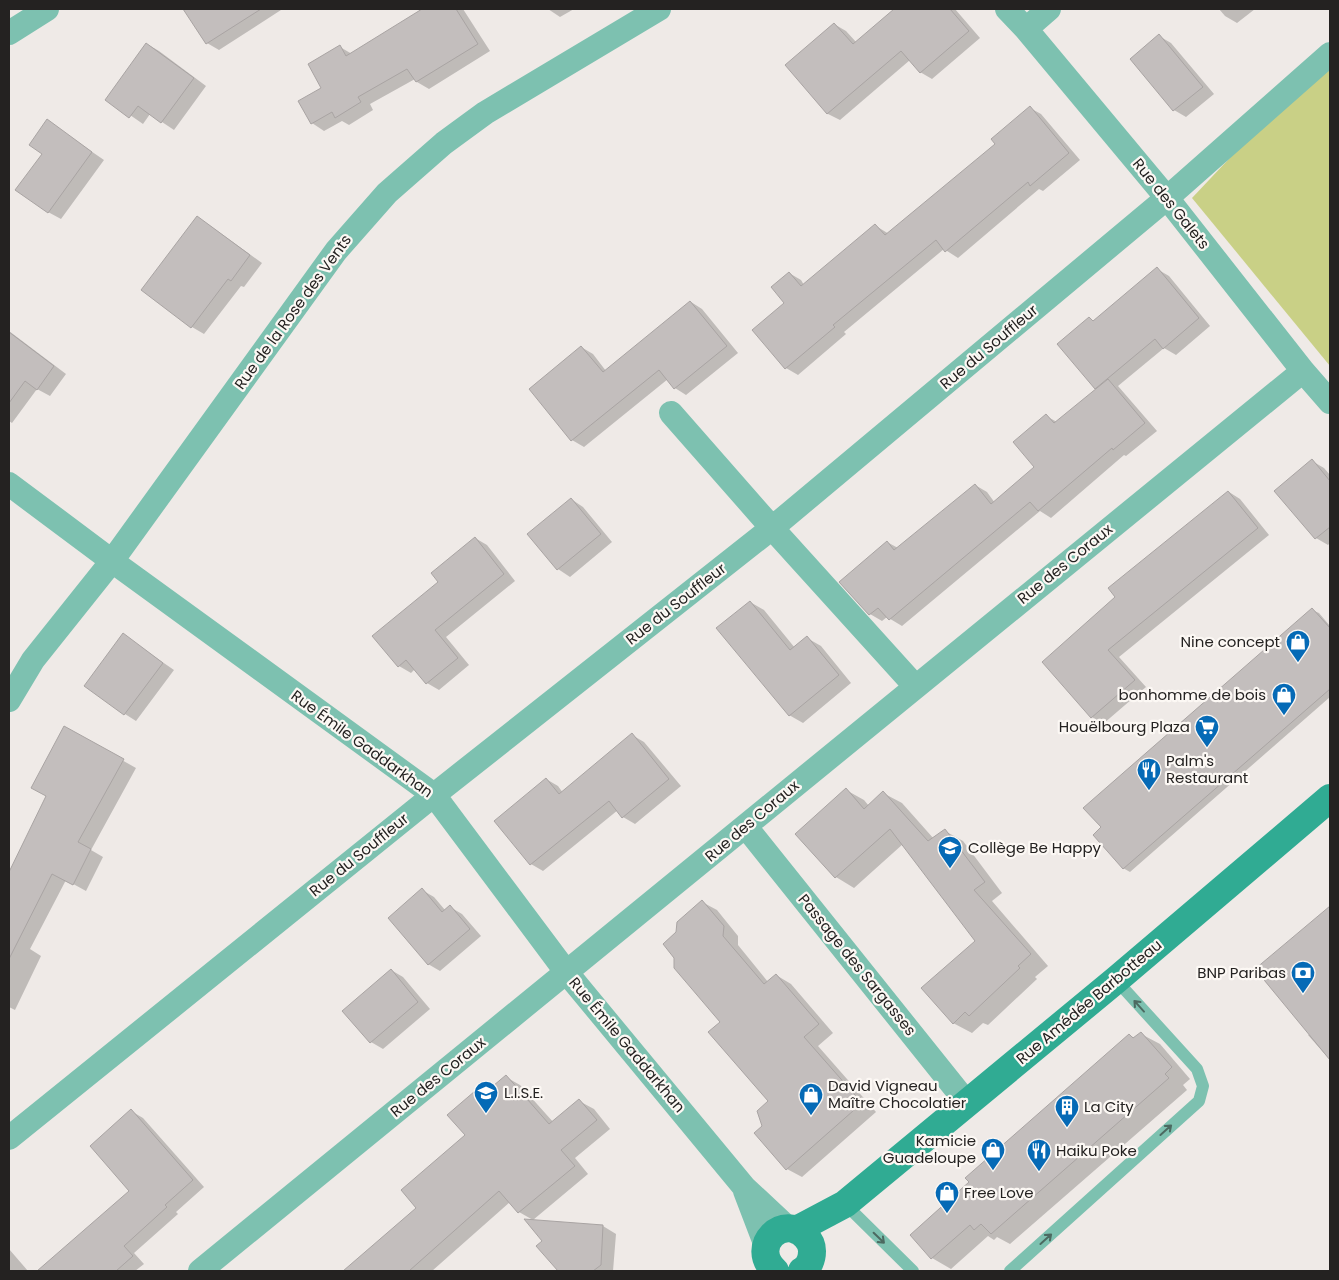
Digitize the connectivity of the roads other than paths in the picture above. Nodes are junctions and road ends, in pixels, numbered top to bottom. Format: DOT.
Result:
graph roads {
  1 [pos="47,9"];
  2 [pos="659,9"];
  3 [pos="1007,9"];
  4 [pos="1049,9"];
  5 [pos="1026,29"];
  6 [pos="9,32"];
  7 [pos="1330,54"];
  8 [pos="1167,198"];
  9 [pos="1303,370"];
  10 [pos="1330,402"];
  11 [pos="671,413"];
  12 [pos="9,484"];
  13 [pos="772,528"];
  14 [pos="112,561"];
  15 [pos="915,686"];
  16 [pos="9,700"];
  17 [pos="434,795"];
  18 [pos="1330,798"];
  19 [pos="746,827"];
  20 [pos="567,972"];
  21 [pos="1116,980"];
  22 [pos="967,1103"];
  23 [pos="9,1138"];
  24 [pos="744,1187"];
  25 [pos="845,1204"];
  26 [pos="805,1250"];
  27 [pos="766,1262"];
  28 [pos="200,1271"];
  29 [pos="913,1271"];
  30 [pos="1010,1271"];
  1 -- 6 [label="street"];
  2 -- 14 [label="street, Rue de la Rose des Vents"];
  3 -- 5 [label="street, Rue des Galets"];
  4 -- 5 [label="street"];
  5 -- 8 [label="street, Rue des Galets"];
  7 -- 8 [label="street, Rue du Souffleur"];
  8 -- 9 [label="street, Rue des Galets"];
  8 -- 13 [label="street, Rue du Souffleur"];
  9 -- 10 [label="street, Rue des Galets"];
  9 -- 15 [label="street, Rue des Coraux"];
  11 -- 13 [label="street"];
  12 -- 14 [label="street, Rue Émile Gaddarkhan"];
  13 -- 15 [label="street"];
  13 -- 17 [label="street, Rue du Souffleur"];
  14 -- 16 [label="street, Rue de la Rose des Vents"];
  14 -- 17 [label="street, Rue Émile Gaddarkhan"];
  15 -- 19 [label="street, Rue des Coraux"];
  17 -- 20 [label="street, Rue Émile Gaddarkhan"];
  17 -- 23 [label="street, Rue du Souffleur"];
  18 -- 21 [label="street, Rue Amédée Barbotteau"];
  19 -- 20 [label="street, Rue des Coraux"];
  19 -- 22 [label="street, Passage des Sargasses"];
  20 -- 24 [label="street, Rue Émile Gaddarkhan"];
  20 -- 28 [label="street, Rue des Coraux"];
  21 -- 22 [label="street, Rue Amédée Barbotteau"];
  30 -- 21 [label="lane, one-way"];
  22 -- 25 [label="street, Rue Amédée Barbotteau"];
  24 -- 26 [label="street, Rue Émile Gaddarkhan"];
  24 -- 27 [label="street, Rue Émile Gaddarkhan"];
  25 -- 26 [label="street, Rue Amédée Barbotteau"];
  25 -- 29 [label="lane, one-way"];
  26 -- 27 [label="street, Rue Amédée Barbotteau"];
}
